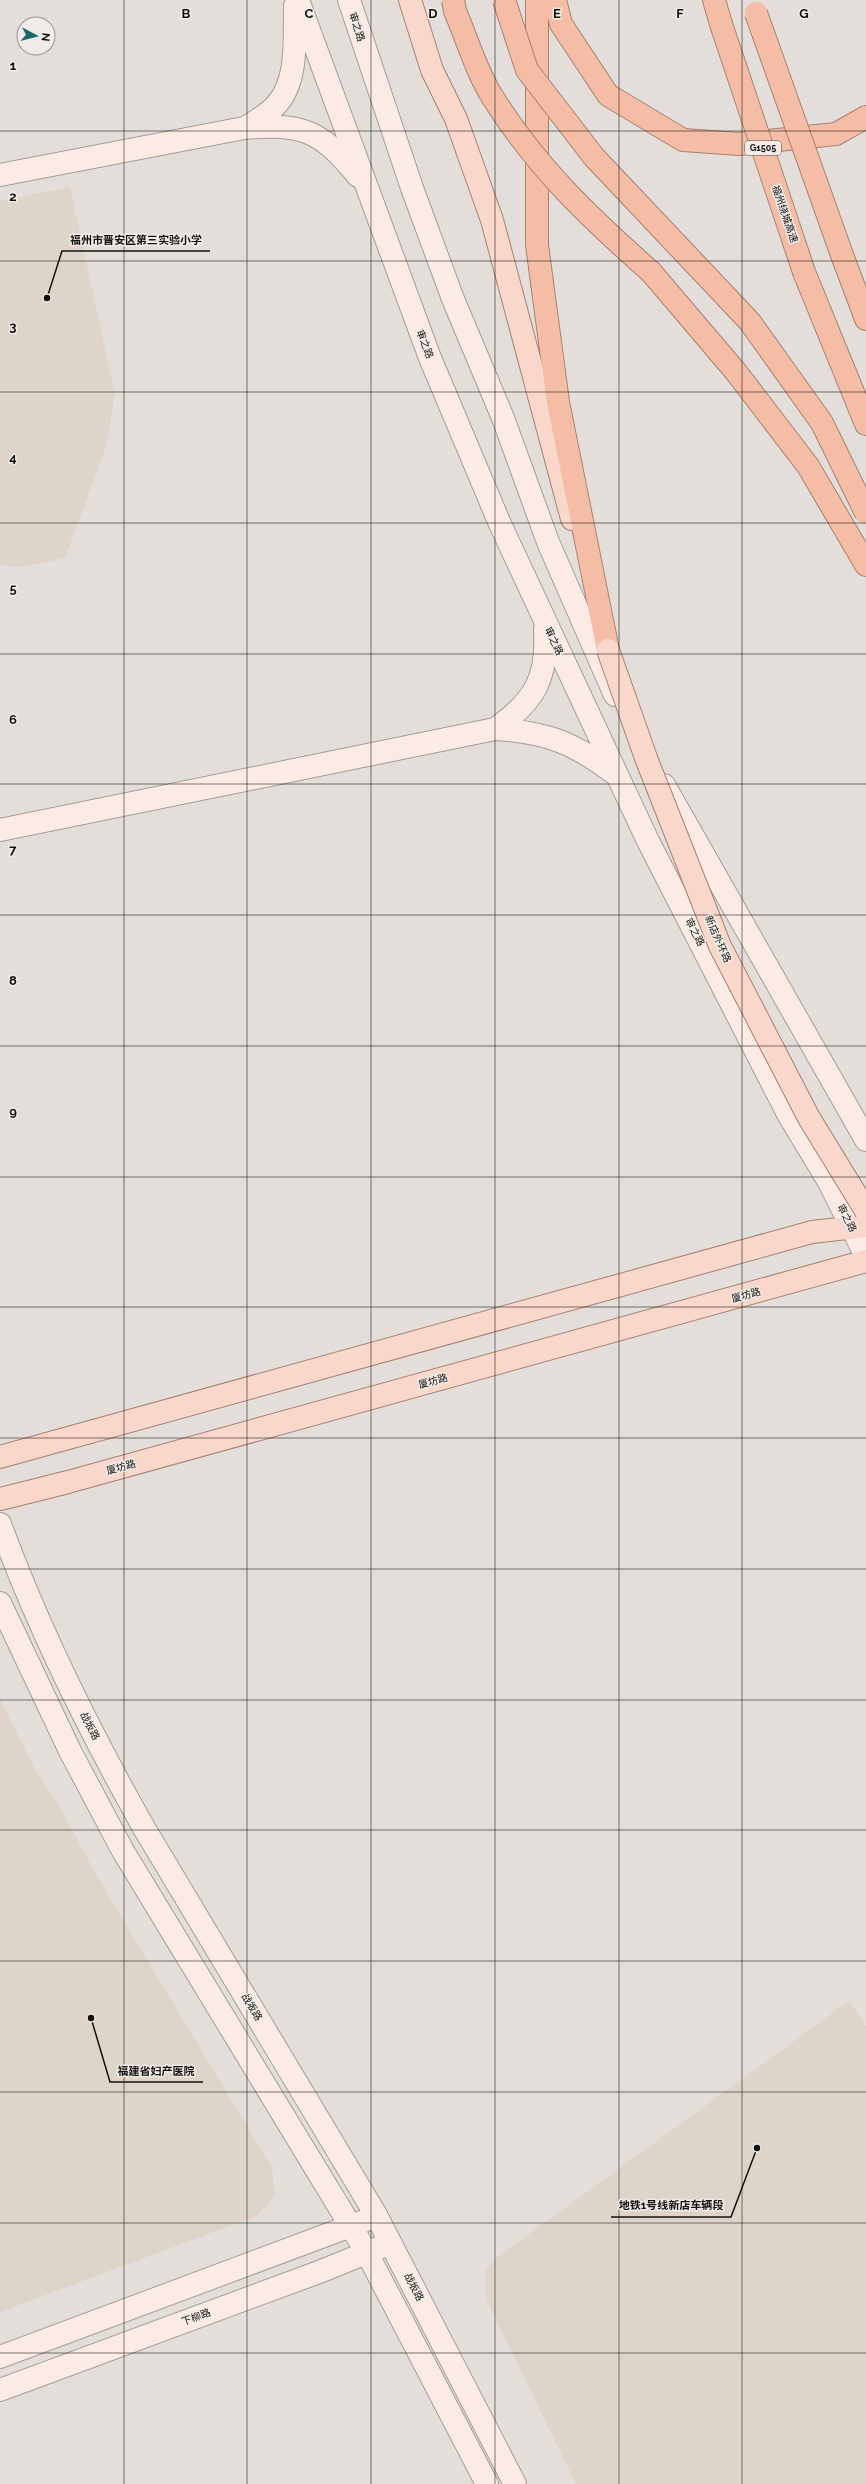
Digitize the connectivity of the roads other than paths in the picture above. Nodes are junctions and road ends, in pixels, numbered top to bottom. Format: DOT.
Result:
graph roads {
  1 [pos="295,0"];
  2 [pos="298,0"];
  3 [pos="349,0"];
  4 [pos="410,0"];
  5 [pos="453,0"];
  6 [pos="504,0"];
  7 [pos="537,0"];
  8 [pos="556,0"];
  9 [pos="714,0"];
  10 [pos="754,6"];
  11 [pos="866,117"];
  12 [pos="244,128"];
  13 [pos="0,175"];
  14 [pos="367,186"];
  15 [pos="866,320"];
  16 [pos="866,424"];
  17 [pos="866,513"];
  18 [pos="866,566"];
  19 [pos="544,620"];
  20 [pos="608,650"];
  21 [pos="495,729"];
  22 [pos="618,777"];
  23 [pos="0,830"];
  24 [pos="866,1140"];
  25 [pos="866,1211"];
  26 [pos="859,1227"];
  27 [pos="866,1256"];
  28 [pos="866,1262"];
  29 [pos="0,1457"];
  30 [pos="0,1499"];
  31 [pos="0,1524"];
  32 [pos="0,1603"];
  33 [pos="376,2215"];
  34 [pos="351,2226"];
  35 [pos="391,2242"];
  36 [pos="367,2253"];
  37 [pos="0,2357"];
  38 [pos="0,2390"];
  39 [pos="487,2484"];
  40 [pos="515,2484"];
  1 -- 12 [label="main road"];
  2 -- 14 [label="main road, 审之路"];
  3 -- 24 [label="main road, 审之路"];
  4 -- 20 [label="main road, 新店外环路"];
  5 -- 18 [label="highway, bridge"];
  6 -- 17 [label="highway, bridge"];
  7 -- 20 [label="highway"];
  8 -- 11 [label="highway"];
  9 -- 16 [label="highway, 福州绕城高速 / G1505, bridge"];
  10 -- 15 [label="highway, bridge"];
  12 -- 13 [label="main road"];
  12 -- 14 [label="main road"];
  14 -- 19 [label="main road, 审之路"];
  19 -- 21 [label="main road"];
  19 -- 22 [label="main road, 审之路"];
  20 -- 25 [label="main road, 新店外环路, bridge"];
  21 -- 22 [label="main road"];
  21 -- 23 [label="main road"];
  22 -- 26 [label="main road, 审之路"];
  26 -- 27 [label="main road, 审之路"];
  26 -- 29 [label="main road"];
  28 -- 30 [label="main road, 厦坊路"];
  31 -- 33 [label="main road, 战坂路"];
  32 -- 34 [label="main road"];
  33 -- 34 [label="main road"];
  33 -- 35 [label="main road, 战坂路"];
  34 -- 36 [label="main road"];
  34 -- 37 [label="main road"];
  35 -- 36 [label="main road, 下柳路"];
  35 -- 40 [label="main road, 战坂路"];
  36 -- 38 [label="main road, 下柳路"];
  36 -- 39 [label="main road"];
}
